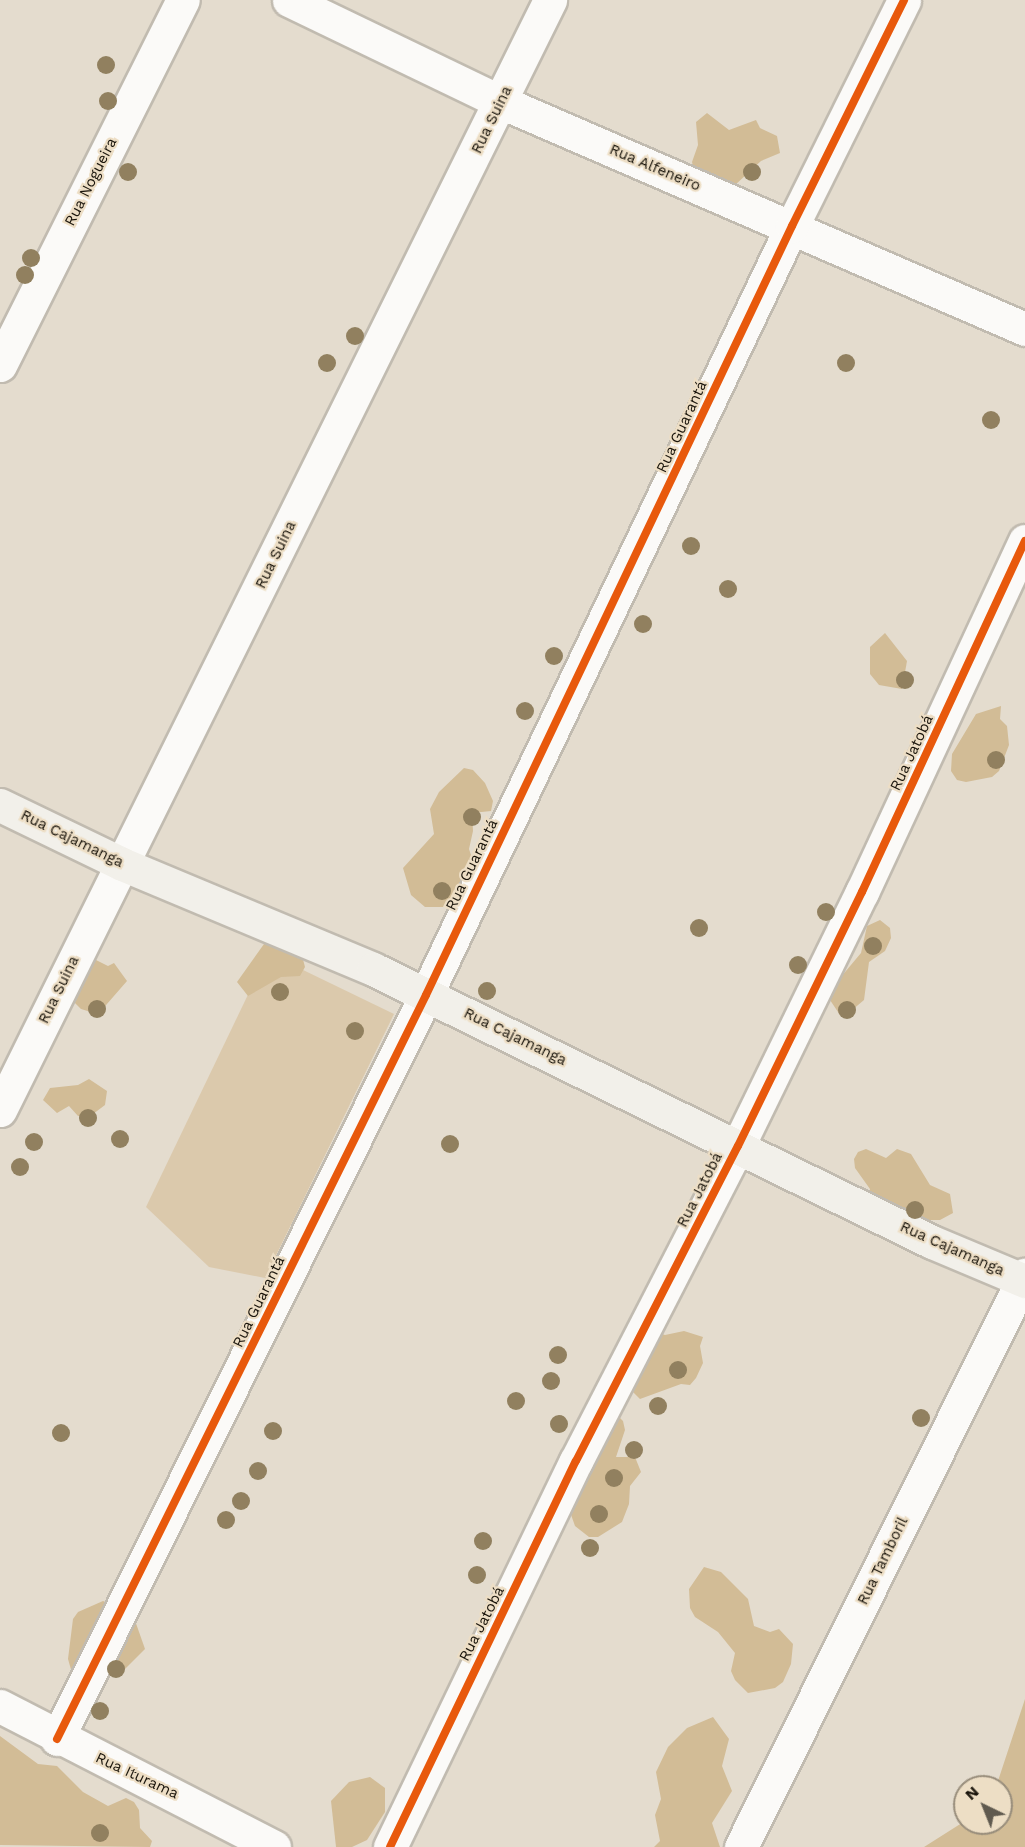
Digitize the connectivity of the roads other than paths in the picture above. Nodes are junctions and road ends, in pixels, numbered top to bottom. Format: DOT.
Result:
graph roads {
  1 [pos="183,0"];
  2 [pos="289,0"];
  3 [pos="550,0"];
  4 [pos="904,0"];
  5 [pos="501,102"];
  6 [pos="792,226"];
  7 [pos="1025,329"];
  8 [pos="0,365"];
  9 [pos="1025,541"];
  10 [pos="0,805"];
  11 [pos="122,864"];
  12 [pos="426,995"];
  13 [pos="0,1110"];
  14 [pos="738,1146"];
  15 [pos="1024,1279"];
  16 [pos="0,1706"];
  17 [pos="57,1739"];
  18 [pos="274,1847"];
  19 [pos="390,1847"];
  20 [pos="741,1847"];
  1 -- 8 [label="street, Rua Nogueira"];
  2 -- 5 [label="street, Rua Alfeneiro"];
  3 -- 5 [label="street, Rua Suina"];
  4 -- 6 [label="street, Rua Guarantá"];
  5 -- 6 [label="street, Rua Alfeneiro"];
  5 -- 11 [label="street, Rua Suina"];
  6 -- 7 [label="street, Rua Alfeneiro"];
  6 -- 12 [label="street, Rua Guarantá"];
  9 -- 14 [label="street, Rua Jatobá"];
  10 -- 11 [label="street, Rua Cajamanga"];
  11 -- 12 [label="street, Rua Cajamanga"];
  11 -- 13 [label="street, Rua Suina"];
  12 -- 14 [label="street, Rua Cajamanga"];
  12 -- 17 [label="street, Rua Guarantá"];
  14 -- 15 [label="street, Rua Cajamanga"];
  14 -- 19 [label="street, Rua Jatobá"];
  15 -- 20 [label="street, Rua Tamboril"];
  16 -- 17 [label="street, Rua Iturama"];
  17 -- 18 [label="street, Rua Iturama"];
}
